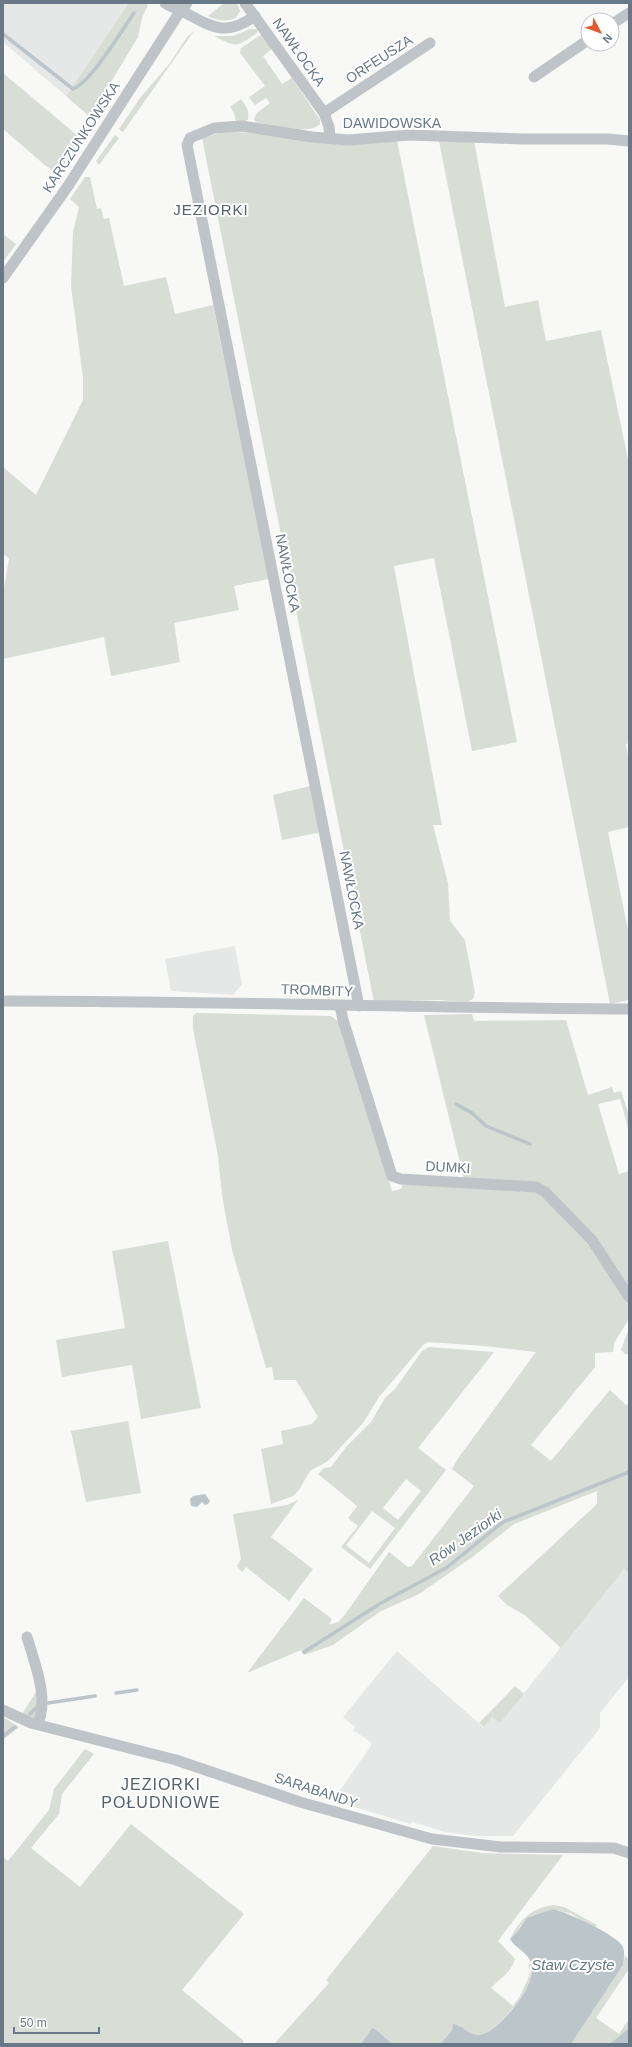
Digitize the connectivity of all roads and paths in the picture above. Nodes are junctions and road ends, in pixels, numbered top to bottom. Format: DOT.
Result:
graph roads {
  1 [pos="165,3"];
  2 [pos="245,3"];
  3 [pos="184,5"];
  4 [pos="629,13"];
  5 [pos="255,16"];
  6 [pos="620,19"];
  7 [pos="430,43"];
  8 [pos="580,45"];
  9 [pos="534,77"];
  10 [pos="324,113"];
  11 [pos="330,137"];
  12 [pos="629,141"];
  13 [pos="187,145"];
  14 [pos="3,278"];
  15 [pos="3,1001"];
  16 [pos="340,1006"];
  17 [pos="359,1006"];
  18 [pos="629,1009"];
  19 [pos="629,1297"];
  20 [pos="27,1637"];
  21 [pos="3,1710"];
  22 [pos="38,1724"];
  23 [pos="629,1853"];
  1 -- 3 [label="street, NAWŁOCKA"];
  2 -- 5 [label="street"];
  3 -- 5 [label="street, NAWŁOCKA"];
  3 -- 14 [label="street, KARCZUNKOWSKA"];
  4 -- 6 [label="street"];
  5 -- 10 [label="street, NAWŁOCKA"];
  7 -- 10 [label="street, ORFEUSZA"];
  8 -- 9 [label="street"];
  10 -- 11 [label="street, NAWŁOCKA"];
  11 -- 12 [label="street, DAWIDOWSKA"];
  11 -- 13 [label="street, DAWIDOWSKA"];
  13 -- 17 [label="street, NAWŁOCKA"];
  15 -- 16 [label="street, TROMBITY"];
  16 -- 17 [label="street, TROMBITY"];
  16 -- 19 [label="street, DUMKI"];
  17 -- 18 [label="street, TROMBITY"];
  20 -- 22 [label="street"];
  21 -- 22 [label="street, SARABANDY"];
  22 -- 23 [label="street, SARABANDY"];
}
